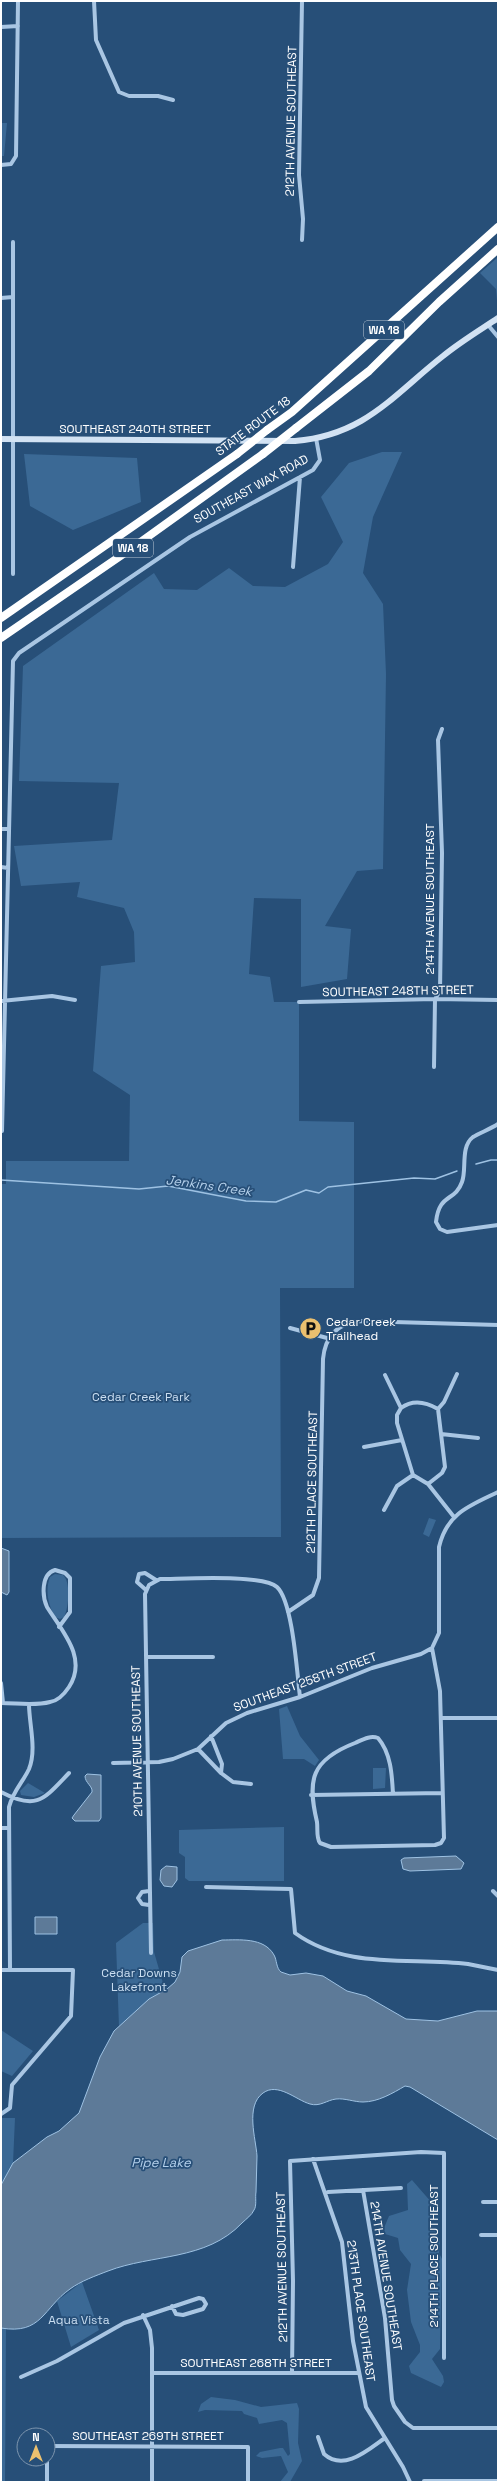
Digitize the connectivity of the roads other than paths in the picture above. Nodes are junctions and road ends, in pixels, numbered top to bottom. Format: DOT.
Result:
graph roads {
  1 [pos="18,1"];
  2 [pos="94,1"];
  3 [pos="302,1"];
  4 [pos="1,26"];
  5 [pos="18,26"];
  6 [pos="173,100"];
  7 [pos="1,165"];
  8 [pos="498,227"];
  9 [pos="302,240"];
  10 [pos="13,242"];
  11 [pos="498,250"];
  12 [pos="13,297"];
  13 [pos="1,298"];
  14 [pos="498,318"];
  15 [pos="488,325"];
  16 [pos="498,337"];
  17 [pos="316,438"];
  18 [pos="1,439"];
  19 [pos="13,439"];
  20 [pos="300,477"];
  21 [pos="292,567"];
  22 [pos="13,574"];
  23 [pos="1,618"];
  24 [pos="1,638"];
  25 [pos="442,729"];
  26 [pos="1,829"];
  27 [pos="9,829"];
  28 [pos="1,867"];
  29 [pos="8,868"];
  30 [pos="436,999"];
  31 [pos="7,1000"];
  32 [pos="75,1000"];
  33 [pos="498,1000"];
  34 [pos="1,1001"];
  35 [pos="299,1002"];
  36 [pos="434,1067"];
  37 [pos="498,1124"];
  38 [pos="2,1130"];
  39 [pos="498,1225"];
  40 [pos="498,1325"];
  41 [pos="290,1328"];
  42 [pos="327,1338"];
  43 [pos="457,1374"];
  44 [pos="385,1375"];
  45 [pos="401,1408"];
  46 [pos="438,1409"];
  47 [pos="441,1434"];
  48 [pos="478,1438"];
  49 [pos="402,1440"];
  50 [pos="364,1447"];
  51 [pos="413,1475"];
  52 [pos="428,1484"];
  53 [pos="498,1492"];
  54 [pos="384,1510"];
  55 [pos="454,1516"];
  56 [pos="156,1580"];
  57 [pos="146,1590"];
  58 [pos="288,1612"];
  59 [pos="59,1627"];
  60 [pos="432,1648"];
  61 [pos="146,1657"];
  62 [pos="213,1657"];
  63 [pos="1,1683"];
  64 [pos="300,1697"];
  65 [pos="2,1703"];
  66 [pos="29,1704"];
  67 [pos="441,1718"];
  68 [pos="498,1718"];
  69 [pos="211,1736"];
  70 [pos="198,1749"];
  71 [pos="148,1762"];
  72 [pos="113,1763"];
  73 [pos="69,1773"];
  74 [pos="222,1773"];
  75 [pos="251,1784"];
  76 [pos="1,1792"];
  77 [pos="442,1793"];
  78 [pos="393,1794"];
  79 [pos="311,1795"];
  80 [pos="11,1797"];
  81 [pos="1,1828"];
  82 [pos="8,1828"];
  83 [pos="206,1887"];
  84 [pos="149,1891"];
  85 [pos="493,1891"];
  86 [pos="498,1896"];
  87 [pos="149,1905"];
  88 [pos="151,1953"];
  89 [pos="1,1970"];
  90 [pos="10,1970"];
  91 [pos="498,1970"];
  92 [pos="1,2114"];
  93 [pos="313,2159"];
  94 [pos="401,2188"];
  95 [pos="363,2190"];
  96 [pos="328,2192"];
  97 [pos="483,2202"];
  98 [pos="498,2202"];
  99 [pos="481,2235"];
  100 [pos="498,2236"];
  101 [pos="172,2306"];
  102 [pos="143,2315"];
  103 [pos="444,2358"];
  104 [pos="153,2373"];
  105 [pos="292,2373"];
  106 [pos="358,2373"];
  107 [pos="22,2377"];
  108 [pos="498,2428"];
  109 [pos="318,2437"];
  110 [pos="385,2438"];
  111 [pos="56,2446"];
  112 [pos="152,2446"];
  113 [pos="47,2467"];
  114 [pos="424,2481"];
  115 [pos="498,2481"];
  116 [pos="47,2482"];
  117 [pos="152,2482"];
  118 [pos="248,2482"];
  119 [pos="410,2482"];
  1 -- 5 [label="street"];
  2 -- 6 [label="street"];
  3 -- 9 [label="street, 212TH AVENUE SOUTHEAST"];
  4 -- 5 [label="street"];
  5 -- 7 [label="street"];
  8 -- 23 [label="highway, STATE ROUTE 18 / WA 18, bridge"];
  10 -- 12 [label="street"];
  11 -- 24 [label="highway, WA 18, bridge"];
  12 -- 13 [label="street"];
  12 -- 19 [label="street"];
  14 -- 15 [label="main road, SOUTHEAST WAX ROAD"];
  15 -- 16 [label="street"];
  15 -- 17 [label="main road, SOUTHEAST WAX ROAD"];
  17 -- 19 [label="main road, SOUTHEAST 240TH STREET"];
  17 -- 20 [label="street, SOUTHEAST WAX ROAD"];
  18 -- 19 [label="main road, SOUTHEAST 240TH STREET"];
  19 -- 22 [label="street"];
  20 -- 21 [label="street"];
  20 -- 27 [label="street, SOUTHEAST WAX ROAD"];
  25 -- 30 [label="street, 214TH AVENUE SOUTHEAST"];
  26 -- 27 [label="street"];
  27 -- 29 [label="street"];
  28 -- 29 [label="street"];
  29 -- 31 [label="street"];
  30 -- 33 [label="street, SOUTHEAST 248TH STREET"];
  30 -- 35 [label="street, SOUTHEAST 248TH STREET"];
  30 -- 36 [label="street, 214TH AVENUE SOUTHEAST"];
  31 -- 32 [label="street"];
  31 -- 34 [label="street"];
  31 -- 38 [label="street"];
  37 -- 39 [label="street"];
  40 -- 42 [label="street"];
  41 -- 42 [label="street"];
  42 -- 58 [label="street, 212TH PLACE SOUTHEAST"];
  43 -- 46 [label="street"];
  44 -- 45 [label="street"];
  45 -- 46 [label="street"];
  45 -- 49 [label="street"];
  46 -- 47 [label="street"];
  47 -- 48 [label="street"];
  47 -- 52 [label="street"];
  49 -- 50 [label="street"];
  49 -- 51 [label="street"];
  51 -- 52 [label="street"];
  51 -- 54 [label="street"];
  52 -- 55 [label="street"];
  53 -- 55 [label="street"];
  55 -- 60 [label="street"];
  56 -- 57 [label="street, 210TH AVENUE SOUTHEAST"];
  56 -- 57 [label="street, 210TH AVENUE SOUTHEAST"];
  56 -- 58 [label="street"];
  57 -- 61 [label="street, 210TH AVENUE SOUTHEAST"];
  58 -- 64 [label="street"];
  59 -- 59 [label="street"];
  59 -- 66 [label="street"];
  60 -- 64 [label="street, SOUTHEAST 258TH STREET"];
  60 -- 67 [label="street"];
  61 -- 62 [label="street"];
  61 -- 71 [label="street, 210TH AVENUE SOUTHEAST"];
  63 -- 65 [label="street"];
  64 -- 69 [label="street, SOUTHEAST 258TH STREET"];
  65 -- 66 [label="street"];
  66 -- 80 [label="street"];
  67 -- 68 [label="street"];
  67 -- 77 [label="street"];
  69 -- 70 [label="street, SOUTHEAST 258TH STREET"];
  69 -- 74 [label="street"];
  70 -- 71 [label="street, SOUTHEAST 258TH STREET"];
  70 -- 74 [label="street"];
  71 -- 72 [label="street, SOUTHEAST 258TH STREET"];
  71 -- 84 [label="street, 210TH AVENUE SOUTHEAST"];
  73 -- 80 [label="street"];
  74 -- 75 [label="street"];
  76 -- 80 [label="street"];
  77 -- 78 [label="street"];
  77 -- 79 [label="street"];
  78 -- 79 [label="street"];
  78 -- 79 [label="street"];
  80 -- 82 [label="street"];
  81 -- 82 [label="street"];
  82 -- 90 [label="street"];
  83 -- 91 [label="street"];
  84 -- 87 [label="street, 210TH AVENUE SOUTHEAST"];
  84 -- 87 [label="street"];
  85 -- 86 [label="street"];
  87 -- 88 [label="street, 210TH AVENUE SOUTHEAST"];
  89 -- 90 [label="street"];
  90 -- 92 [label="street"];
  93 -- 103 [label="street, 214TH PLACE SOUTHEAST"];
  93 -- 105 [label="street, 212TH AVENUE SOUTHEAST"];
  93 -- 106 [label="street, 213TH PLACE SOUTHEAST"];
  94 -- 95 [label="street"];
  95 -- 96 [label="street"];
  95 -- 108 [label="street, 214TH AVENUE SOUTHEAST"];
  97 -- 98 [label="street"];
  99 -- 100 [label="street"];
  101 -- 101 [label="street"];
  101 -- 102 [label="street"];
  102 -- 104 [label="street"];
  102 -- 107 [label="street"];
  104 -- 105 [label="street, SOUTHEAST 268TH STREET"];
  104 -- 112 [label="street"];
  105 -- 106 [label="street, SOUTHEAST 268TH STREET"];
  106 -- 110 [label="street, 213TH PLACE SOUTHEAST"];
  109 -- 110 [label="street"];
  110 -- 119 [label="street, 213TH PLACE SOUTHEAST"];
  111 -- 112 [label="street, SOUTHEAST 269TH STREET"];
  112 -- 117 [label="street"];
  112 -- 118 [label="street, SOUTHEAST 269TH STREET"];
  113 -- 116 [label="street"];
  114 -- 115 [label="street"];
}
